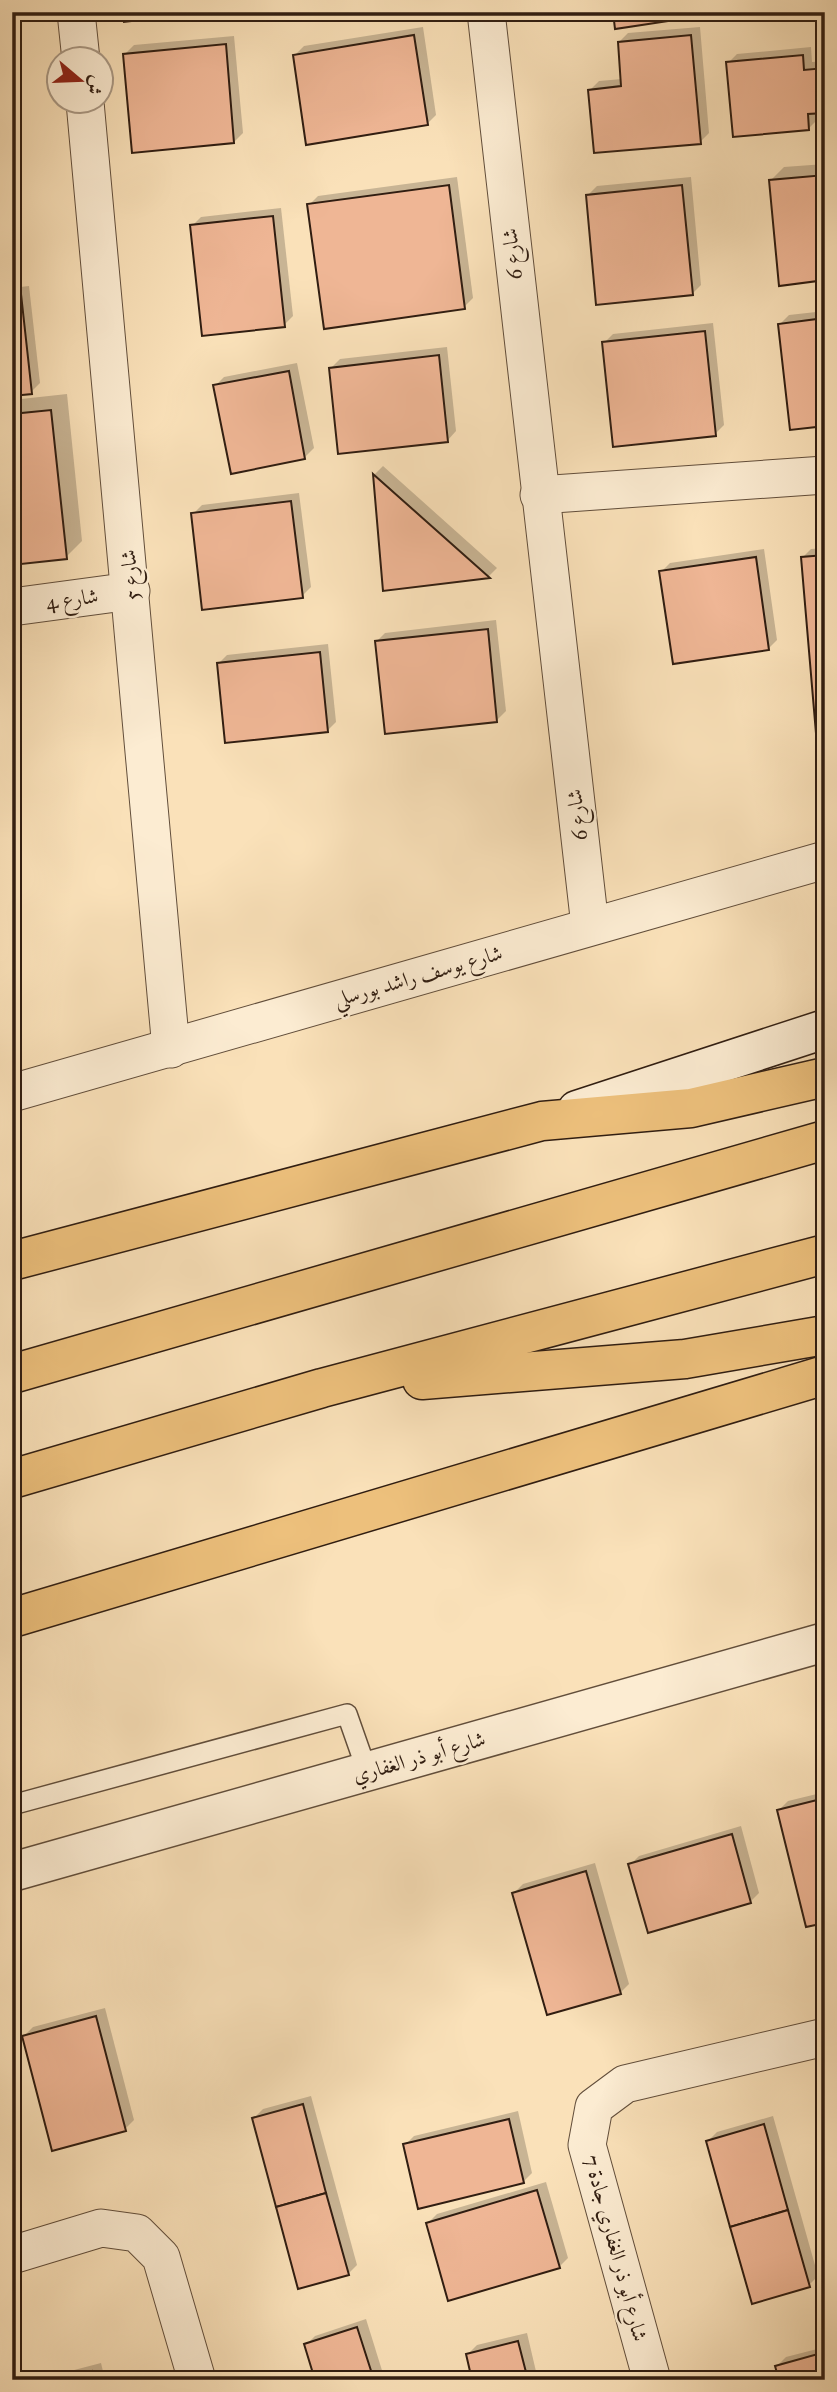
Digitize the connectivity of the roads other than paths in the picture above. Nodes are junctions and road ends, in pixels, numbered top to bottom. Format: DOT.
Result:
graph roads {
  1 [pos="76,12"];
  2 [pos="486,12"];
  3 [pos="79,46"];
  4 [pos="86,116"];
  5 [pos="825,475"];
  6 [pos="539,495"];
  7 [pos="131,591"];
  8 [pos="12,607"];
  9 [pos="825,860"];
  10 [pos="590,926"];
  11 [pos="825,1029"];
  12 [pos="171,1049"];
  13 [pos="825,1077"];
  14 [pos="12,1093"];
  15 [pos="542,1121"];
  16 [pos="825,1140"];
  17 [pos="825,1254"];
  18 [pos="12,1261"];
  19 [pos="825,1335"];
  20 [pos="12,1374"];
  21 [pos="825,1375"];
  22 [pos="322,1388"];
  23 [pos="12,1479"];
  24 [pos="12,1618"];
  25 [pos="825,1642"];
  26 [pos="367,1771"];
  27 [pos="12,1805"];
  28 [pos="12,1872"];
  29 [pos="825,2037"];
  30 [pos="12,2255"];
  31 [pos="197,2380"];
  32 [pos="652,2380"];
  1 -- 3 [label="street"];
  2 -- 6 [label="street, شارع 6"];
  4 -- 7 [label="street, شارع 5"];
  5 -- 6 [label="street"];
  6 -- 10 [label="street, شارع 6"];
  7 -- 8 [label="street, شارع 4"];
  7 -- 12 [label="street, شارع 5"];
  9 -- 10 [label="street, شارع يوسف راشد بورسلي"];
  10 -- 12 [label="street, شارع يوسف راشد بورسلي"];
  11 -- 15 [label="street"];
  12 -- 14 [label="street, شارع يوسف راشد بورسلي"];
  13 -- 15 [label="highway"];
  15 -- 18 [label="highway"];
  16 -- 20 [label="highway"];
  17 -- 22 [label="highway"];
  19 -- 22 [label="highway"];
  21 -- 24 [label="highway"];
  22 -- 23 [label="highway"];
  25 -- 26 [label="street, شارع أبو ذر الغفاري"];
  26 -- 27 [label="lane"];
  26 -- 28 [label="street, شارع أبو ذر الغفاري"];
  29 -- 32 [label="street, شارع أبو ذر الغفاري جادة 7"];
  30 -- 31 [label="street"];
}
